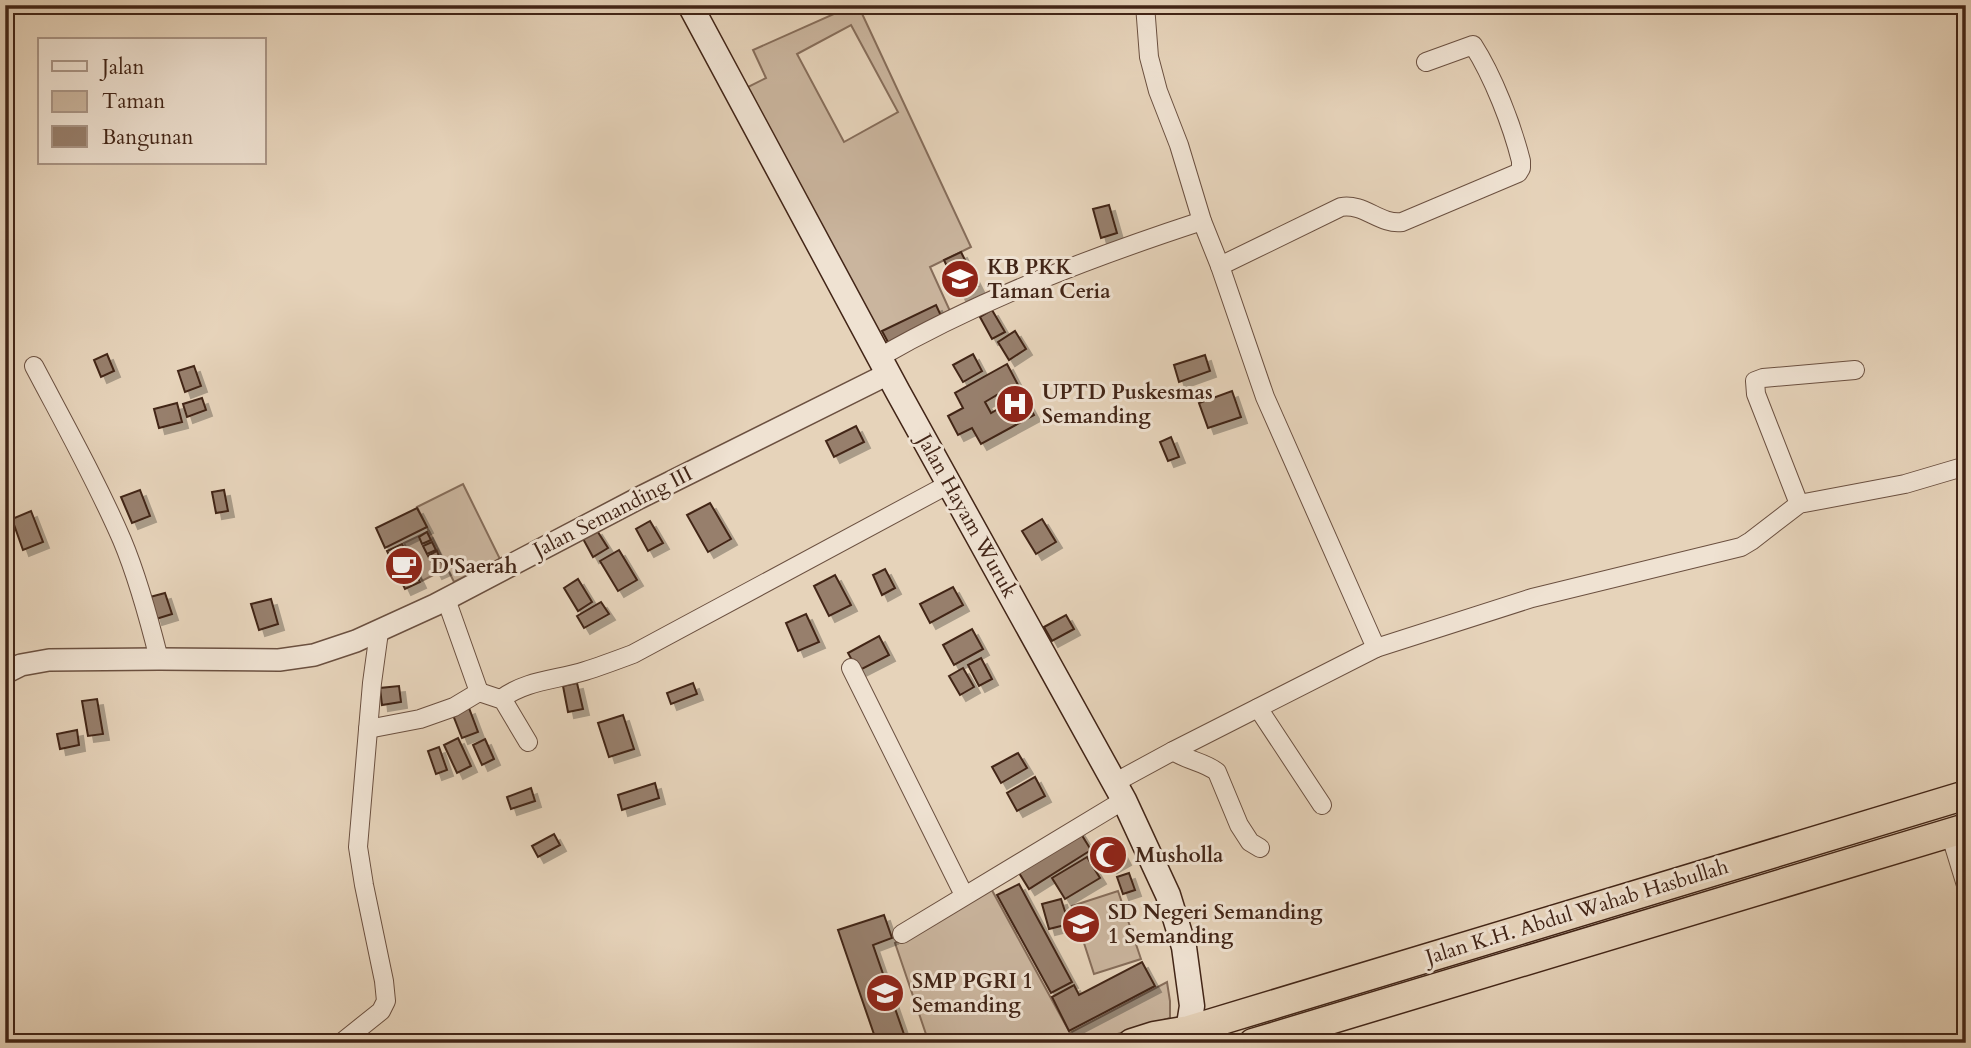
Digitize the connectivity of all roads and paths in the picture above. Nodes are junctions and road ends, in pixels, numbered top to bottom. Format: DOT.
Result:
graph roads {
  1 [pos="690,5"];
  2 [pos="1145,5"];
  3 [pos="1426,62"];
  4 [pos="1202,220"];
  5 [pos="1220,265"];
  6 [pos="884,365"];
  7 [pos="34,366"];
  8 [pos="1855,370"];
  9 [pos="1966,466"];
  10 [pos="949,484"];
  11 [pos="1799,504"];
  12 [pos="446,599"];
  13 [pos="379,632"];
  14 [pos="1376,648"];
  15 [pos="159,659"];
  16 [pos="851,668"];
  17 [pos="5,673"];
  18 [pos="479,692"];
  19 [pos="501,699"];
  20 [pos="1258,708"];
  21 [pos="368,729"];
  22 [pos="528,742"];
  23 [pos="1173,751"];
  24 [pos="1119,792"];
  25 [pos="1966,795"];
  26 [pos="1322,805"];
  27 [pos="1958,830"];
  28 [pos="1260,848"];
  29 [pos="1966,885"];
  30 [pos="964,895"];
  31 [pos="902,934"];
  32 [pos="1187,1036"];
  33 [pos="341,1043"];
  34 [pos="1132,1043"];
  35 [pos="1253,1043"];
  1 -- 6 [label="main road, Jalan Hayam Wuruk"];
  2 -- 4 [label="street"];
  3 -- 5 [label="street"];
  4 -- 5 [label="street"];
  4 -- 6 [label="street"];
  5 -- 14 [label="street"];
  6 -- 10 [label="main road, Jalan Hayam Wuruk"];
  6 -- 12 [label="street, Jalan Semanding III"];
  7 -- 15 [label="street"];
  8 -- 11 [label="street"];
  9 -- 11 [label="street"];
  10 -- 19 [label="street"];
  10 -- 24 [label="main road, Jalan Hayam Wuruk"];
  11 -- 14 [label="street"];
  12 -- 13 [label="street, Jalan Semanding III"];
  12 -- 18 [label="street"];
  13 -- 15 [label="street, Jalan Semanding III"];
  13 -- 21 [label="street"];
  14 -- 20 [label="street"];
  15 -- 17 [label="street, Jalan Semanding III"];
  16 -- 30 [label="street"];
  18 -- 19 [label="street"];
  18 -- 21 [label="street"];
  19 -- 22 [label="street"];
  20 -- 23 [label="street"];
  20 -- 26 [label="street"];
  21 -- 33 [label="street"];
  23 -- 24 [label="street"];
  23 -- 28 [label="street"];
  24 -- 30 [label="street"];
  24 -- 32 [label="main road, Jalan Hayam Wuruk"];
  25 -- 32 [label="highway, Jalan K.H. Abdul Wahab Hasbullah"];
  27 -- 29 [label="street"];
  27 -- 35 [label="highway, Jalan K.H. Abdul Wahab Hasbullah"];
  30 -- 31 [label="street"];
  32 -- 34 [label="highway, Jalan K.H. Abdul Wahab Hasbullah"];
}
